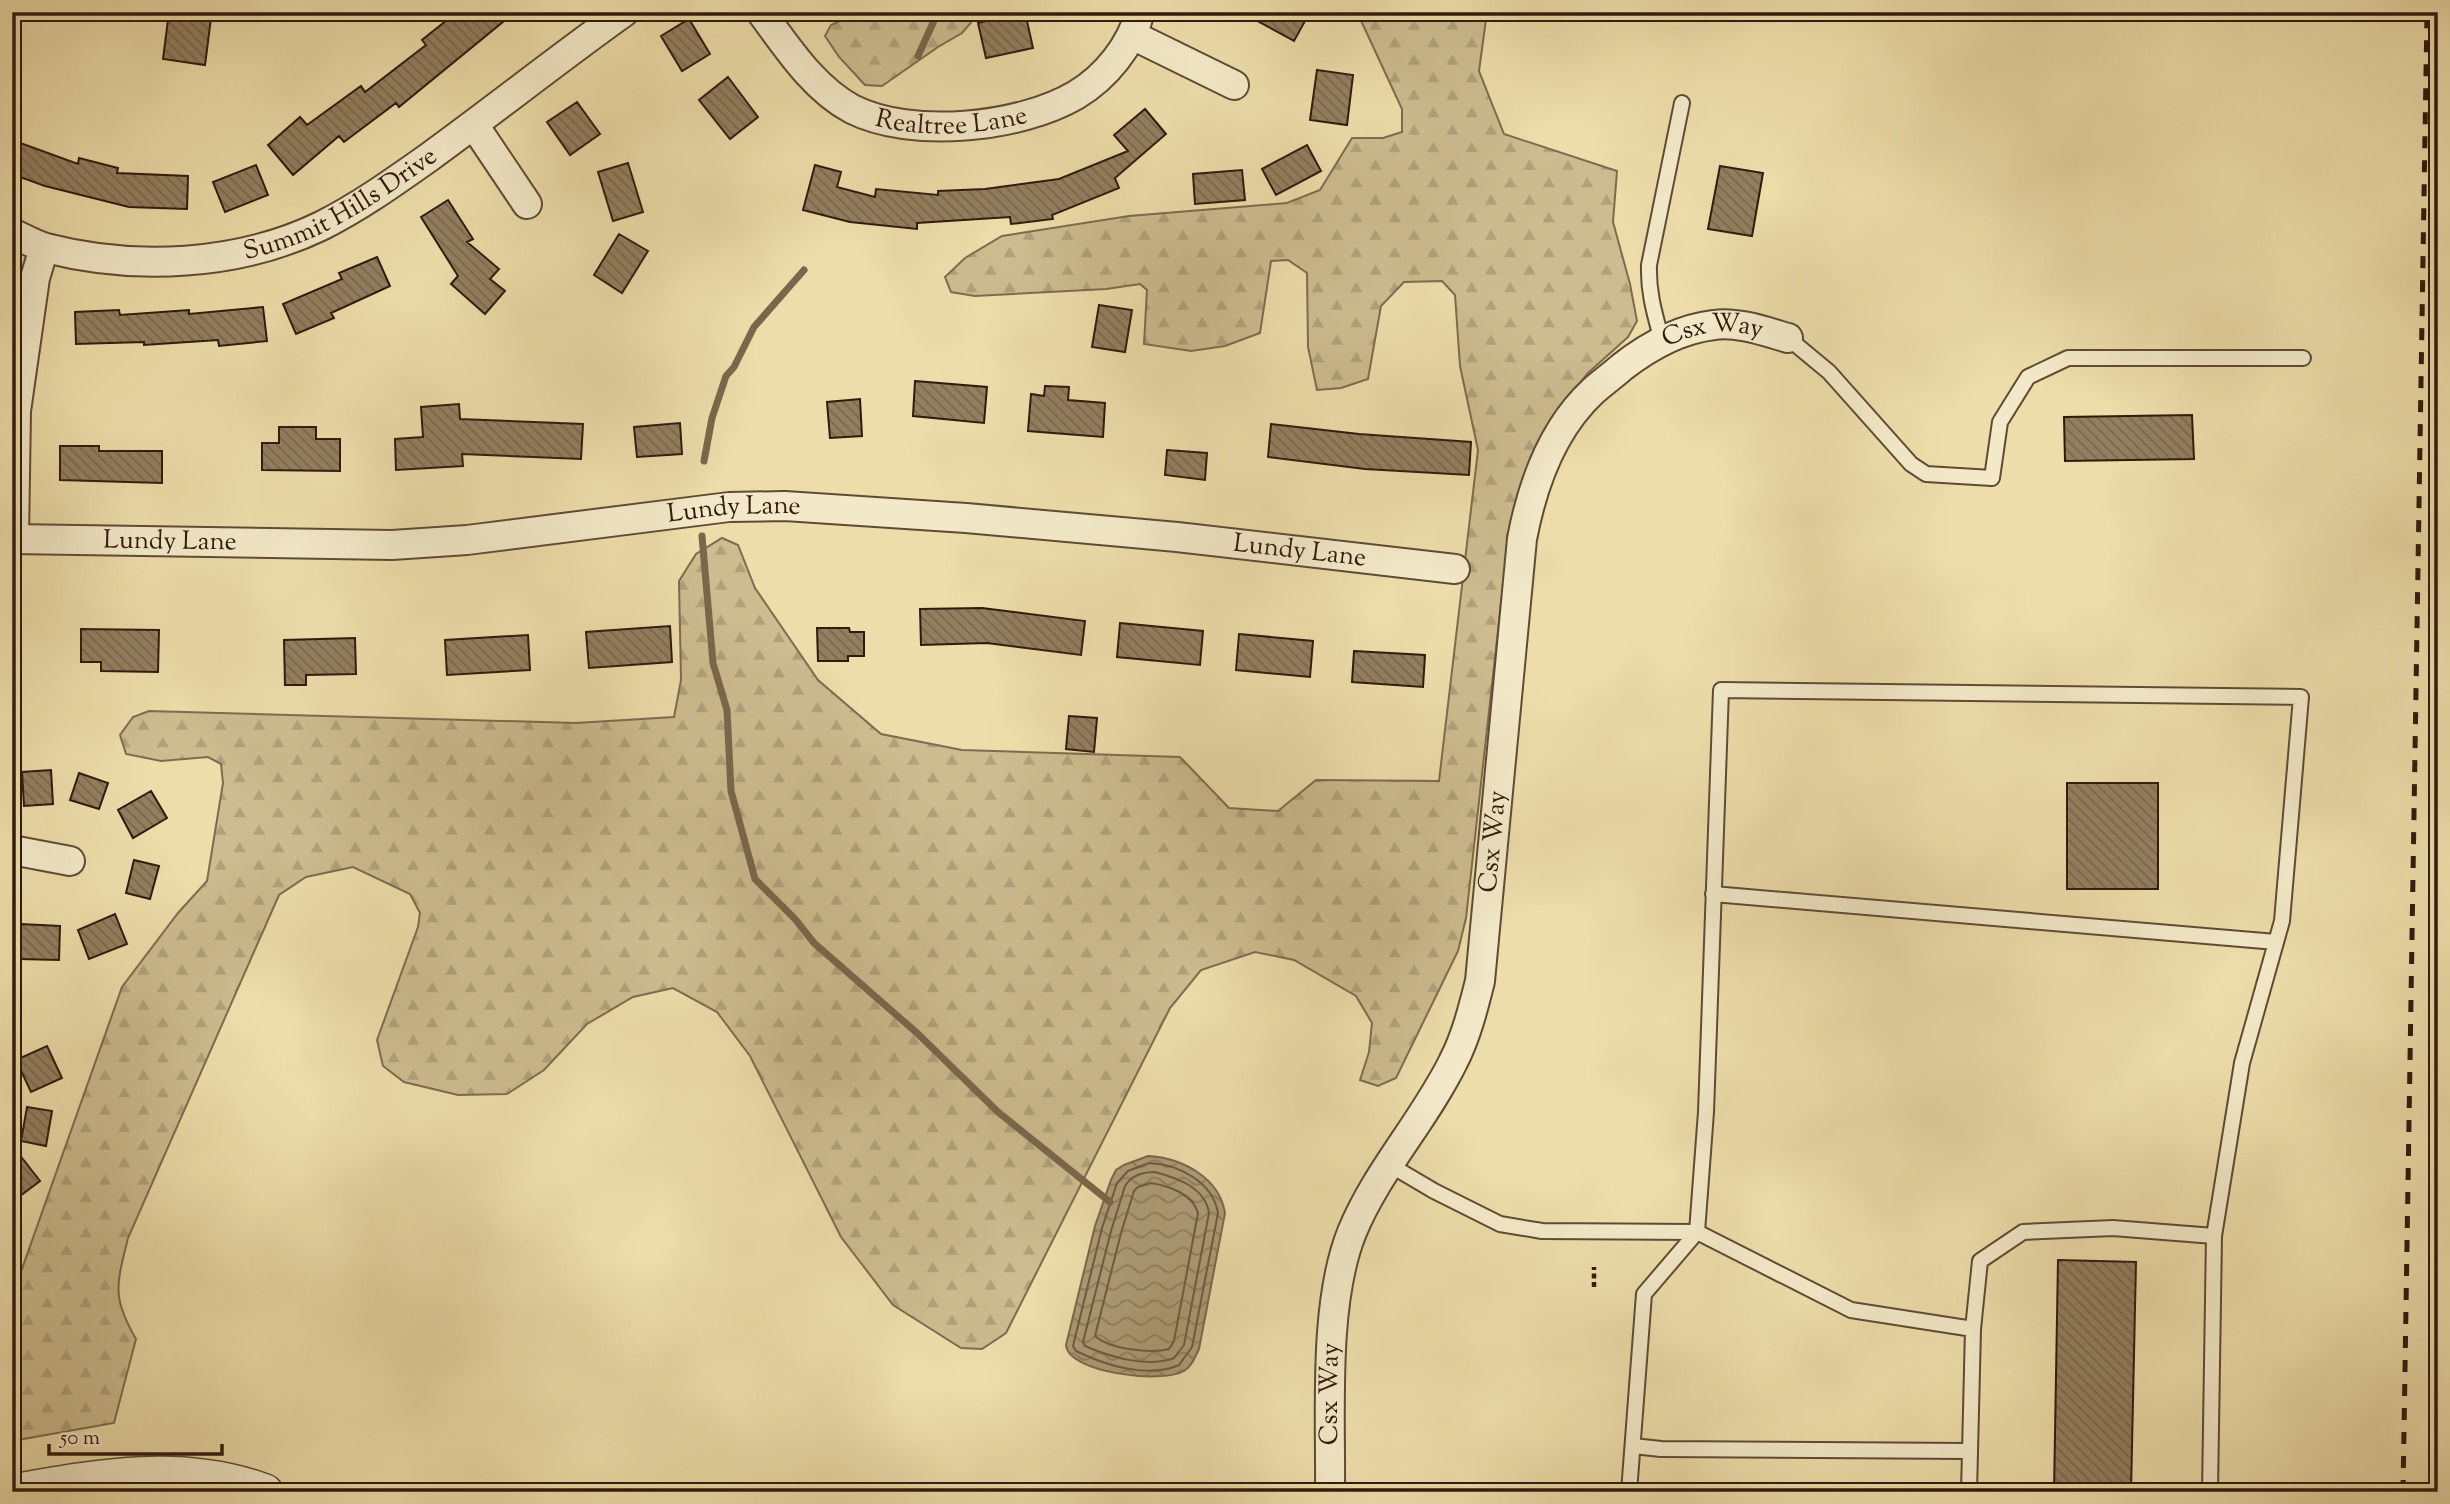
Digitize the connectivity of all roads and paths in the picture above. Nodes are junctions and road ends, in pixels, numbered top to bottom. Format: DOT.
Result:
graph roads {
  1 [pos="624,12"];
  2 [pos="761,12"];
  3 [pos="1136,24"];
  4 [pos="1234,85"];
  5 [pos="1682,103"];
  6 [pos="474,125"];
  7 [pos="527,204"];
  8 [pos="12,233"];
  9 [pos="44,248"];
  10 [pos="1788,338"];
  11 [pos="1662,341"];
  12 [pos="2303,358"];
  13 [pos="13,539"];
  14 [pos="1455,569"];
  15 [pos="12,850"];
  16 [pos="70,861"];
  17 [pos="1713,894"];
  18 [pos="2276,942"];
  19 [pos="1390,1165"];
  20 [pos="1697,1232"];
  21 [pos="2214,1236"];
  22 [pos="1594,1267"];
  23 [pos="1594,1287"];
  24 [pos="1973,1329"];
  25 [pos="1633,1447"];
  26 [pos="1970,1451"];
  27 [pos="12,1492"];
  28 [pos="265,1492"];
  29 [pos="1330,1492"];
  30 [pos="1629,1492"];
  31 [pos="1969,1492"];
  32 [pos="2210,1492"];
  1 -- 6 [label="street, Summit Hills Drive"];
  2 -- 3 [label="street, Realtree Lane"];
  3 -- 4 [label="street"];
  5 -- 11 [label="lane"];
  6 -- 7 [label="street"];
  6 -- 9 [label="street, Summit Hills Drive"];
  8 -- 9 [label="street, Summit Hills Drive"];
  9 -- 13 [label="street"];
  10 -- 11 [label="street, Csx Way"];
  10 -- 12 [label="lane"];
  11 -- 19 [label="street, Csx Way"];
  13 -- 14 [label="street, Lundy Lane"];
  15 -- 16 [label="street"];
  17 -- 18 [label="lane"];
  17 -- 18 [label="lane"];
  17 -- 20 [label="lane"];
  18 -- 21 [label="lane"];
  19 -- 20 [label="lane"];
  19 -- 29 [label="street, Csx Way"];
  20 -- 24 [label="lane"];
  20 -- 25 [label="lane"];
  21 -- 24 [label="lane"];
  21 -- 32 [label="lane"];
  22 -- 23 [label="path"];
  24 -- 26 [label="lane"];
  25 -- 26 [label="lane"];
  25 -- 30 [label="lane"];
  26 -- 31 [label="lane"];
  27 -- 28 [label="street"];
}
